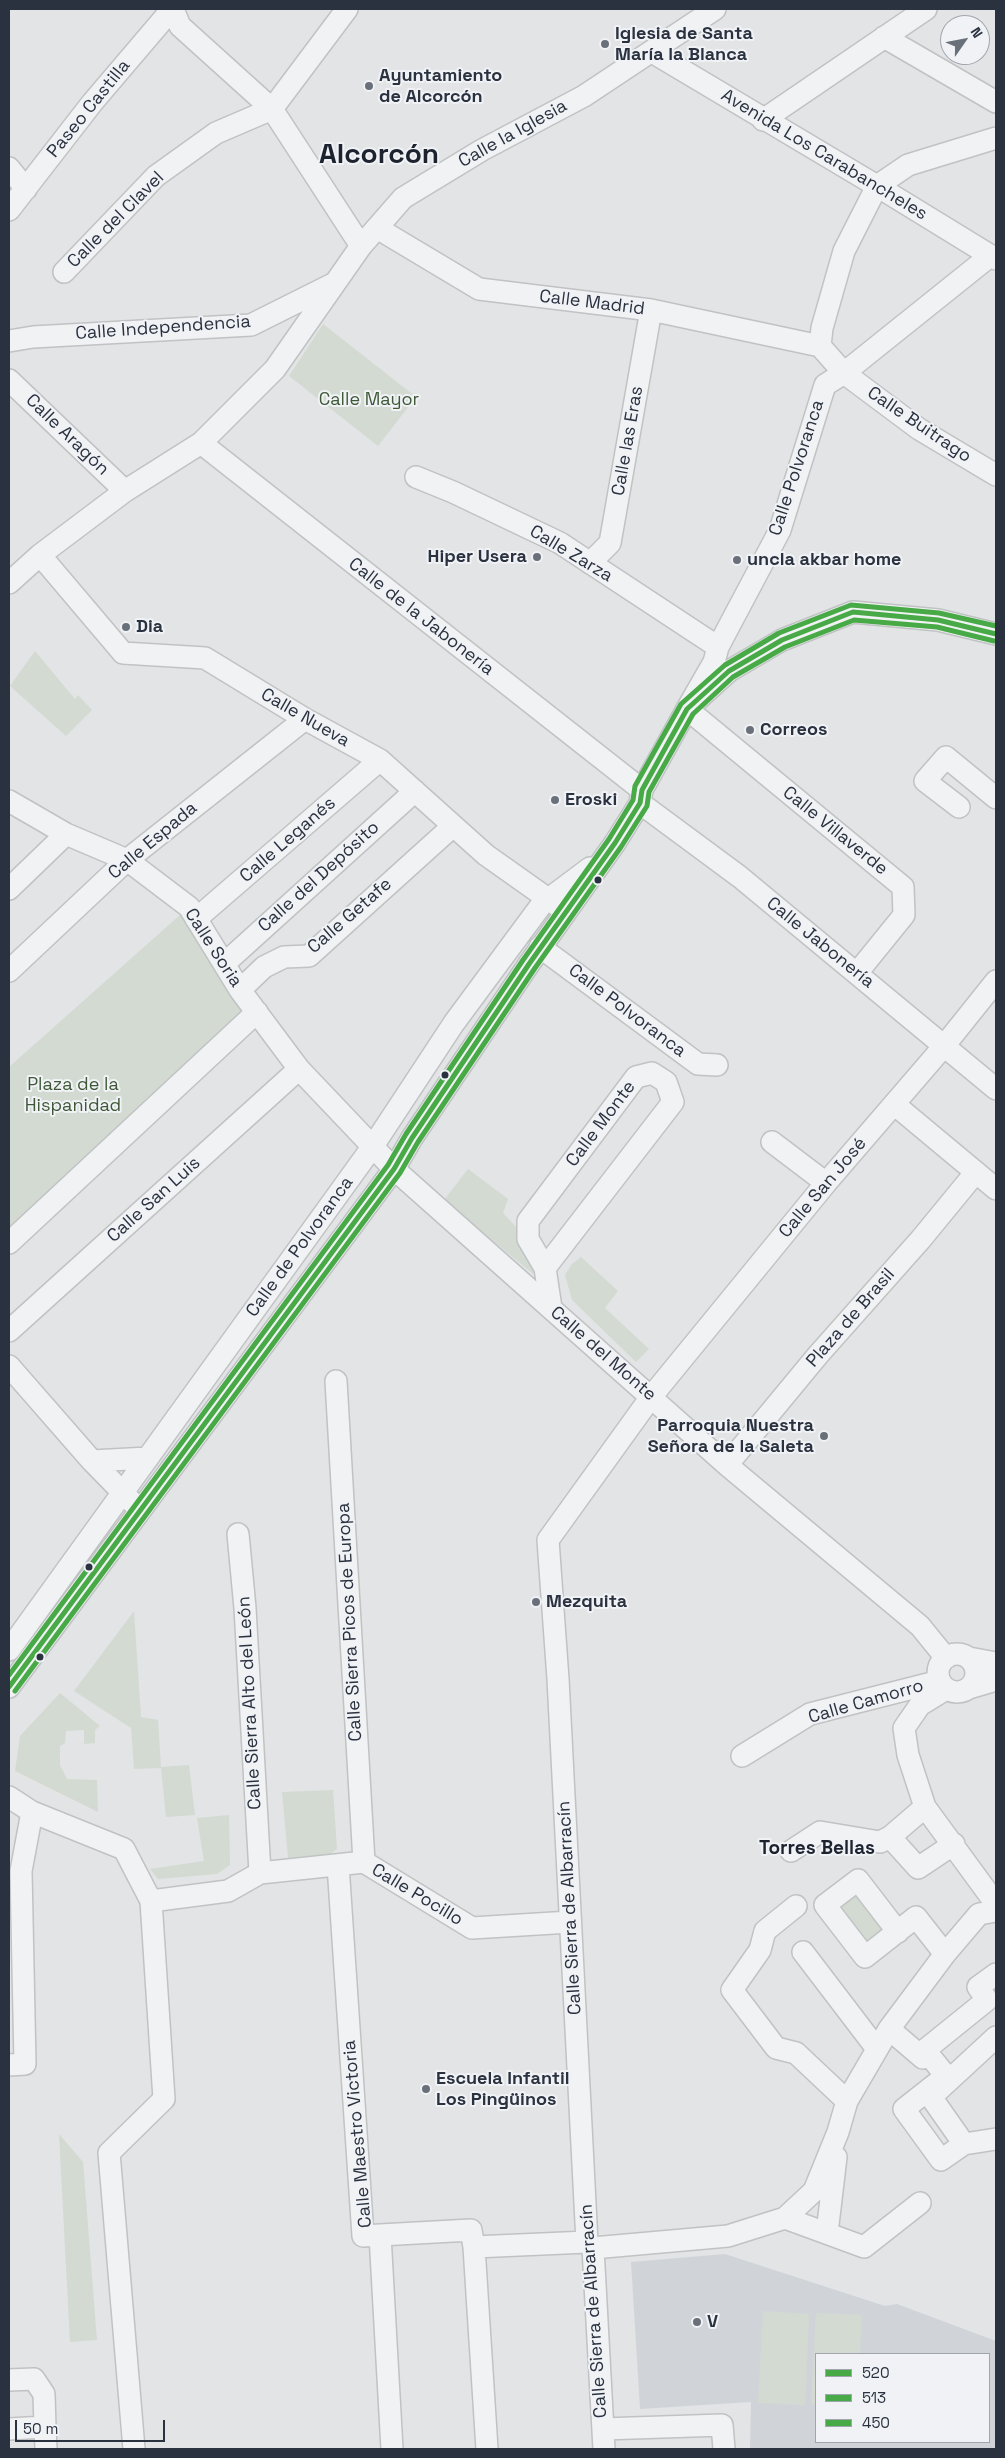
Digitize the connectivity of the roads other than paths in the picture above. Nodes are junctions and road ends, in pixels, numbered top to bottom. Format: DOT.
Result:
graph roads {
  1 [pos="173,9"];
  2 [pos="347,9"];
  3 [pos="715,9"];
  4 [pos="926,9"];
  5 [pos="884,38"];
  6 [pos="652,52"];
  7 [pos="996,102"];
  8 [pos="272,109"];
  9 [pos="764,120"];
  10 [pos="996,138"];
  11 [pos="9,168"];
  12 [pos="877,186"];
  13 [pos="26,189"];
  14 [pos="9,210"];
  15 [pos="377,228"];
  16 [pos="361,246"];
  17 [pos="993,258"];
  18 [pos="64,272"];
  19 [pos="338,282"];
  20 [pos="650,310"];
  21 [pos="9,341"];
  22 [pos="820,346"];
  23 [pos="844,373"];
  24 [pos="9,380"];
  25 [pos="201,442"];
  26 [pos="996,475"];
  27 [pos="416,477"];
  28 [pos="125,491"];
  29 [pos="40,556"];
  30 [pos="590,563"];
  31 [pos="9,582"];
  32 [pos="996,634"];
  33 [pos="718,647"];
  34 [pos="687,709"];
  35 [pos="305,719"];
  36 [pos="380,760"];
  37 [pos="415,791"];
  38 [pos="641,797"];
  39 [pos="996,798"];
  40 [pos="9,801"];
  41 [pos="959,807"];
  42 [pos="453,826"];
  43 [pos="66,834"];
  44 [pos="604,857"];
  45 [pos="128,860"];
  46 [pos="9,889"];
  47 [pos="549,899"];
  48 [pos="566,912"];
  49 [pos="196,919"];
  50 [pos="540,947"];
  51 [pos="224,964"];
  52 [pos="9,971"];
  53 [pos="857,972"];
  54 [pos="996,982"];
  55 [pos="240,990"];
  56 [pos="257,1012"];
  57 [pos="944,1046"];
  58 [pos="717,1066"];
  59 [pos="299,1069"];
  60 [pos="996,1089"];
  61 [pos="894,1104"];
  62 [pos="772,1142"];
  63 [pos="373,1146"];
  64 [pos="394,1168"];
  65 [pos="976,1172"];
  66 [pos="826,1183"];
  67 [pos="996,1189"];
  68 [pos="9,1243"];
  69 [pos="545,1268"];
  70 [pos="551,1308"];
  71 [pos="9,1331"];
  72 [pos="13,1381"];
  73 [pos="336,1381"];
  74 [pos="651,1397"];
  75 [pos="148,1458"];
  76 [pos="92,1461"];
  77 [pos="727,1465"];
  78 [pos="123,1493"];
  79 [pos="140,1510"];
  80 [pos="238,1534"];
  81 [pos="9,1650"];
  82 [pos="946,1658"];
  83 [pos="969,1658"];
  84 [pos="996,1663"];
  85 [pos="996,1680"];
  86 [pos="943,1685"];
  87 [pos="9,1687"];
  88 [pos="969,1688"];
  89 [pos="742,1756"];
  90 [pos="10,1797"];
  91 [pos="925,1807"];
  92 [pos="32,1812"];
  93 [pos="890,1837"];
  94 [pos="954,1844"];
  95 [pos="791,1852"];
  96 [pos="364,1862"];
  97 [pos="338,1865"];
  98 [pos="260,1873"];
  99 [pos="151,1901"];
  100 [pos="996,1904"];
  101 [pos="796,1906"];
  102 [pos="996,1911"];
  103 [pos="570,1922"];
  104 [pos="898,1932"];
  105 [pos="803,1952"];
  106 [pos="16,1954"];
  107 [pos="945,1954"];
  108 [pos="996,1974"];
  109 [pos="888,2029"];
  110 [pos="996,2037"];
  111 [pos="877,2049"];
  112 [pos="925,2050"];
  113 [pos="17,2065"];
  114 [pos="846,2101"];
  115 [pos="838,2132"];
  116 [pos="996,2139"];
  117 [pos="964,2144"];
  118 [pos="920,2203"];
  119 [pos="786,2218"];
  120 [pos="827,2233"];
  121 [pos="380,2235"];
  122 [pos="590,2245"];
  123 [pos="474,2247"];
  124 [pos="9,2380"];
  125 [pos="45,2427"];
  126 [pos="9,2429"];
  127 [pos="604,2439"];
  128 [pos="46,2449"];
  129 [pos="134,2449"];
  130 [pos="392,2449"];
  131 [pos="487,2449"];
  132 [pos="724,2449"];
  1 -- 8 [label="street"];
  1 -- 13 [label="street, Paseo Castilla"];
  2 -- 8 [label="street"];
  3 -- 6 [label="street, Calle la Iglesia"];
  4 -- 5 [label="street"];
  5 -- 7 [label="street"];
  5 -- 9 [label="street"];
  6 -- 9 [label="street, Avenida Los Carabancheles"];
  6 -- 15 [label="street, Calle la Iglesia"];
  8 -- 16 [label="street"];
  8 -- 18 [label="street, Calle del Clavel"];
  9 -- 12 [label="street, Avenida Los Carabancheles"];
  10 -- 12 [label="street"];
  11 -- 13 [label="street"];
  12 -- 17 [label="street, Avenida Los Carabancheles"];
  12 -- 22 [label="street"];
  13 -- 14 [label="street, Paseo Castilla"];
  15 -- 16 [label="street, Calle la Iglesia"];
  15 -- 20 [label="street, Calle Madrid"];
  16 -- 19 [label="street"];
  17 -- 23 [label="street"];
  19 -- 21 [label="street, Calle Independencia"];
  19 -- 25 [label="street"];
  20 -- 22 [label="street, Calle Madrid"];
  20 -- 30 [label="street, Calle las Eras"];
  22 -- 23 [label="street"];
  23 -- 26 [label="street, Calle Buitrago"];
  23 -- 33 [label="street, Calle Polvoranca"];
  24 -- 28 [label="street, Calle Aragón"];
  25 -- 28 [label="street"];
  25 -- 38 [label="street, Calle de la Jabonería"];
  27 -- 30 [label="street, Calle Zarza"];
  28 -- 29 [label="street"];
  29 -- 31 [label="street"];
  29 -- 35 [label="street, Calle Nueva"];
  30 -- 33 [label="street, Calle Zarza"];
  32 -- 34 [label="street, Calle de Polvoranca"];
  33 -- 34 [label="street, Calle Polvoranca"];
  34 -- 38 [label="street, Calle de Polvoranca"];
  34 -- 53 [label="street, Calle Villaverde"];
  35 -- 36 [label="street, Calle Nueva"];
  35 -- 45 [label="street, Calle Espada"];
  36 -- 37 [label="street, Calle Nueva"];
  36 -- 49 [label="street, Calle Leganés"];
  37 -- 42 [label="street, Calle Nueva"];
  37 -- 51 [label="street, Calle del Depósito"];
  38 -- 44 [label="street, Calle de Polvoranca"];
  38 -- 53 [label="street, Calle Jabonería"];
  39 -- 41 [label="street"];
  40 -- 43 [label="street, Calle Soria"];
  42 -- 47 [label="street, Calle Nueva"];
  42 -- 55 [label="street, Calle Getafe"];
  43 -- 45 [label="street, Calle Soria"];
  43 -- 46 [label="street"];
  44 -- 47 [label="street, Calle de Polvoranca"];
  44 -- 48 [label="street, Calle de Polvoranca"];
  45 -- 49 [label="street, Calle Soria"];
  45 -- 52 [label="street, Calle Espada"];
  47 -- 48 [label="street, Calle Nueva"];
  47 -- 63 [label="street, Calle de Polvoranca"];
  48 -- 50 [label="street, Calle de Polvoranca"];
  49 -- 51 [label="street, Calle Soria"];
  50 -- 58 [label="street, Calle Polvoranca"];
  50 -- 64 [label="street, Calle de Polvoranca"];
  51 -- 55 [label="street, Calle Soria"];
  53 -- 57 [label="street, Calle Jabonería"];
  54 -- 57 [label="street, Calle San José"];
  55 -- 56 [label="street, Calle Soria"];
  56 -- 59 [label="street, Calle Soria"];
  56 -- 68 [label="street"];
  57 -- 60 [label="street, Calle Jabonería"];
  57 -- 61 [label="street, Calle San José"];
  59 -- 63 [label="street, Calle del Monte"];
  59 -- 71 [label="street, Calle San Luis"];
  61 -- 65 [label="street"];
  61 -- 66 [label="street, Calle San José"];
  62 -- 66 [label="street"];
  63 -- 64 [label="street, Calle del Monte"];
  63 -- 75 [label="street, Calle de Polvoranca"];
  64 -- 70 [label="street, Calle del Monte"];
  64 -- 79 [label="street, Calle de Polvoranca"];
  65 -- 67 [label="street"];
  65 -- 77 [label="street, Plaza de Brasil"];
  66 -- 74 [label="street, Calle San José"];
  69 -- 69 [label="street, Calle Monte"];
  69 -- 70 [label="street, Calle Monte"];
  70 -- 74 [label="street, Calle del Monte"];
  72 -- 76 [label="street"];
  73 -- 96 [label="street, Calle Sierra Picos de Europa"];
  74 -- 77 [label="street, Calle del Monte"];
  74 -- 103 [label="street, Calle Sierra de Albarracín"];
  75 -- 76 [label="street"];
  75 -- 78 [label="street, Calle de Polvoranca"];
  76 -- 78 [label="street"];
  77 -- 82 [label="street, Calle del Monte"];
  78 -- 79 [label="street"];
  78 -- 81 [label="street, Calle de Polvoranca"];
  79 -- 87 [label="street, Calle de Polvoranca"];
  80 -- 98 [label="street, Calle Sierra Alto del León"];
  82 -- 83 [label="street"];
  82 -- 86 [label="street"];
  83 -- 84 [label="street"];
  83 -- 88 [label="street"];
  85 -- 88 [label="street"];
  86 -- 88 [label="street"];
  86 -- 89 [label="street, Calle Camorro"];
  86 -- 91 [label="street"];
  90 -- 92 [label="street"];
  91 -- 93 [label="street"];
  91 -- 94 [label="street"];
  92 -- 99 [label="street"];
  92 -- 106 [label="street"];
  93 -- 94 [label="street"];
  93 -- 95 [label="street"];
  94 -- 100 [label="street"];
  96 -- 97 [label="street, Calle Pocillo"];
  96 -- 103 [label="street, Calle Pocillo"];
  97 -- 98 [label="street, Calle Pocillo"];
  97 -- 121 [label="street, Calle Maestro Victoria"];
  98 -- 99 [label="street, Calle Pocillo"];
  99 -- 129 [label="street"];
  101 -- 114 [label="street"];
  102 -- 107 [label="street"];
  103 -- 122 [label="street, Calle Sierra de Albarracín"];
  104 -- 107 [label="street"];
  105 -- 111 [label="street"];
  106 -- 113 [label="street"];
  107 -- 109 [label="street"];
  108 -- 112 [label="street"];
  109 -- 111 [label="street"];
  109 -- 112 [label="street"];
  110 -- 117 [label="street"];
  111 -- 114 [label="street"];
  112 -- 117 [label="street"];
  114 -- 115 [label="street"];
  115 -- 119 [label="street"];
  115 -- 120 [label="street"];
  116 -- 117 [label="street"];
  118 -- 120 [label="street"];
  119 -- 120 [label="street"];
  119 -- 122 [label="street"];
  121 -- 123 [label="street"];
  121 -- 130 [label="street, Calle Maestro Victoria"];
  122 -- 123 [label="street"];
  122 -- 127 [label="street, Calle Sierra de Albarracín"];
  123 -- 131 [label="street"];
  124 -- 125 [label="street"];
  125 -- 126 [label="street"];
  125 -- 128 [label="street"];
  127 -- 132 [label="street"];
}
